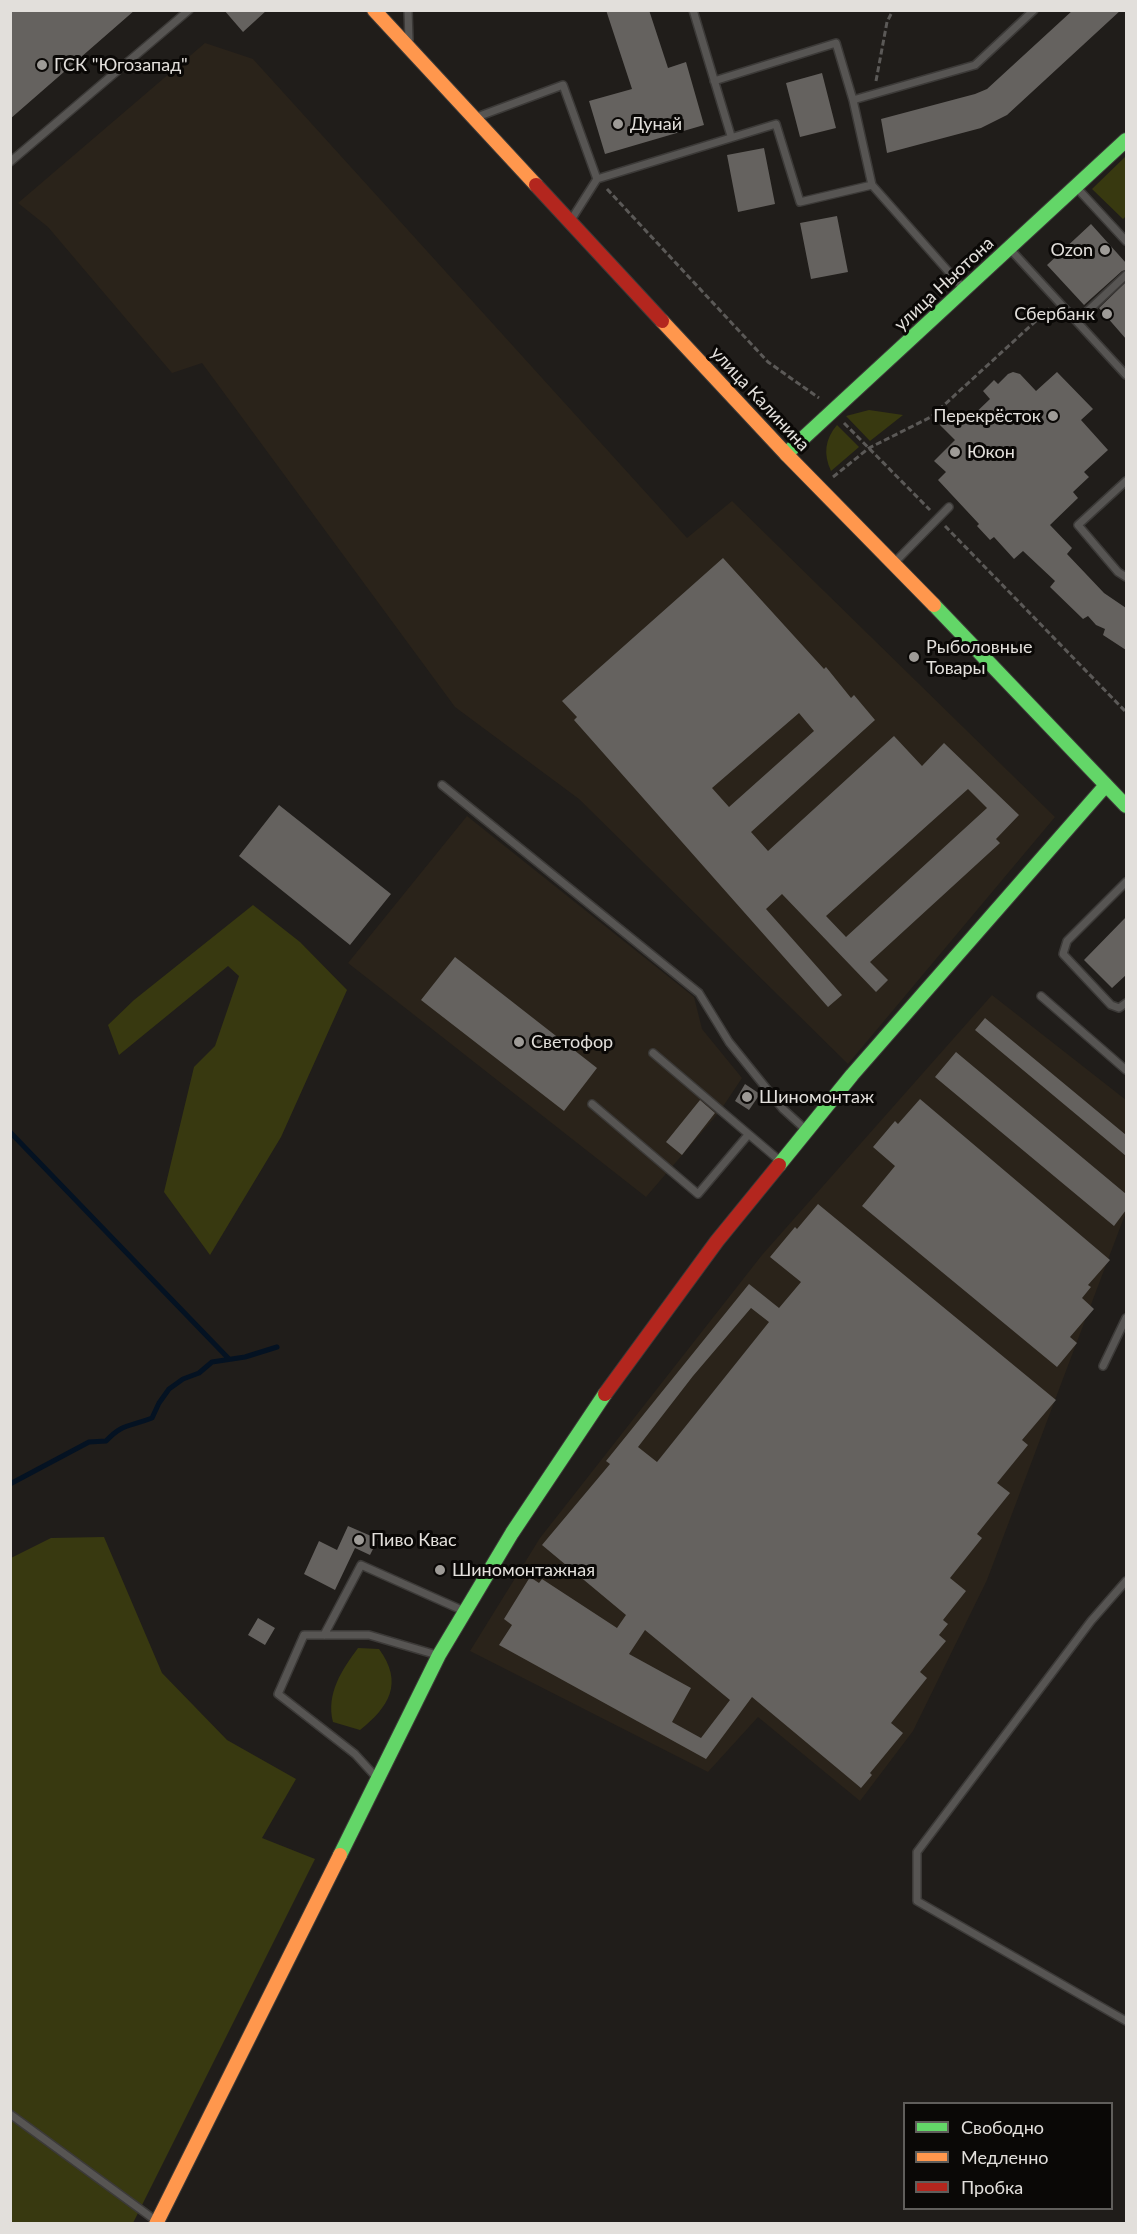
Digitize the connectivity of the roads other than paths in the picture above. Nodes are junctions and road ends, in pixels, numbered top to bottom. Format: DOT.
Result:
graph roads {
  1 [pos="189,10"];
  2 [pos="374,10"];
  3 [pos="408,10"];
  4 [pos="693,10"];
  5 [pos="1034,10"];
  6 [pos="410,49"];
  7 [pos="714,81"];
  8 [pos="853,100"];
  9 [pos="474,118"];
  10 [pos="731,136"];
  11 [pos="1126,140"];
  12 [pos="10,162"];
  13 [pos="597,179"];
  14 [pos="872,185"];
  15 [pos="1076,186"];
  16 [pos="570,222"];
  17 [pos="1126,241"];
  18 [pos="1009,248"];
  19 [pos="1126,275"];
  20 [pos="964,290"];
  21 [pos="1077,321"];
  22 [pos="1126,375"];
  23 [pos="786,454"];
  24 [pos="1126,481"];
  25 [pos="949,507"];
  26 [pos="894,563"];
  27 [pos="1126,577"];
  28 [pos="442,784"];
  29 [pos="1106,785"];
  30 [pos="1126,806"];
  31 [pos="1126,882"];
  32 [pos="1041,996"];
  33 [pos="1126,1003"];
  34 [pos="653,1053"];
  35 [pos="1126,1070"];
  36 [pos="592,1104"];
  37 [pos="807,1131"];
  38 [pos="748,1135"];
  39 [pos="781,1162"];
  40 [pos="1126,1317"];
  41 [pos="1104,1366"];
  42 [pos="1126,1581"];
  43 [pos="465,1612"];
  44 [pos="324,1635"];
  45 [pos="439,1655"];
  46 [pos="377,1778"];
  47 [pos="1126,2021"];
  48 [pos="10,2114"];
  49 [pos="157,2223"];
  1 -- 12 [label="lane"];
  2 -- 6 [label="main road, улица Калинина"];
  3 -- 6 [label="lane"];
  4 -- 7 [label="lane"];
  5 -- 8 [label="lane"];
  6 -- 9 [label="main road, улица Калинина"];
  7 -- 8 [label="lane"];
  7 -- 10 [label="lane"];
  8 -- 14 [label="lane"];
  9 -- 13 [label="lane"];
  9 -- 16 [label="main road, улица Калинина"];
  10 -- 13 [label="lane"];
  10 -- 14 [label="lane"];
  11 -- 15 [label="main road, улица Ньютона"];
  13 -- 16 [label="lane"];
  14 -- 20 [label="lane"];
  15 -- 17 [label="lane"];
  15 -- 18 [label="main road, улица Ньютона"];
  16 -- 23 [label="main road, улица Калинина"];
  18 -- 20 [label="main road, улица Ньютона"];
  18 -- 21 [label="lane"];
  19 -- 21 [label="lane"];
  20 -- 23 [label="main road, улица Ньютона"];
  21 -- 22 [label="lane"];
  23 -- 26 [label="main road, улица Калинина"];
  24 -- 27 [label="lane"];
  25 -- 26 [label="lane"];
  26 -- 29 [label="main road, улица Калинина"];
  28 -- 37 [label="lane"];
  29 -- 30 [label="main road, улица Калинина"];
  29 -- 37 [label="main road"];
  31 -- 33 [label="lane"];
  32 -- 35 [label="lane"];
  34 -- 38 [label="lane"];
  36 -- 38 [label="lane"];
  37 -- 39 [label="main road"];
  38 -- 39 [label="lane"];
  39 -- 43 [label="main road"];
  40 -- 41 [label="lane"];
  42 -- 47 [label="lane"];
  43 -- 44 [label="lane"];
  43 -- 45 [label="main road"];
  44 -- 45 [label="lane"];
  44 -- 46 [label="lane"];
  45 -- 46 [label="main road"];
  46 -- 49 [label="main road"];
  48 -- 49 [label="lane"];
}
